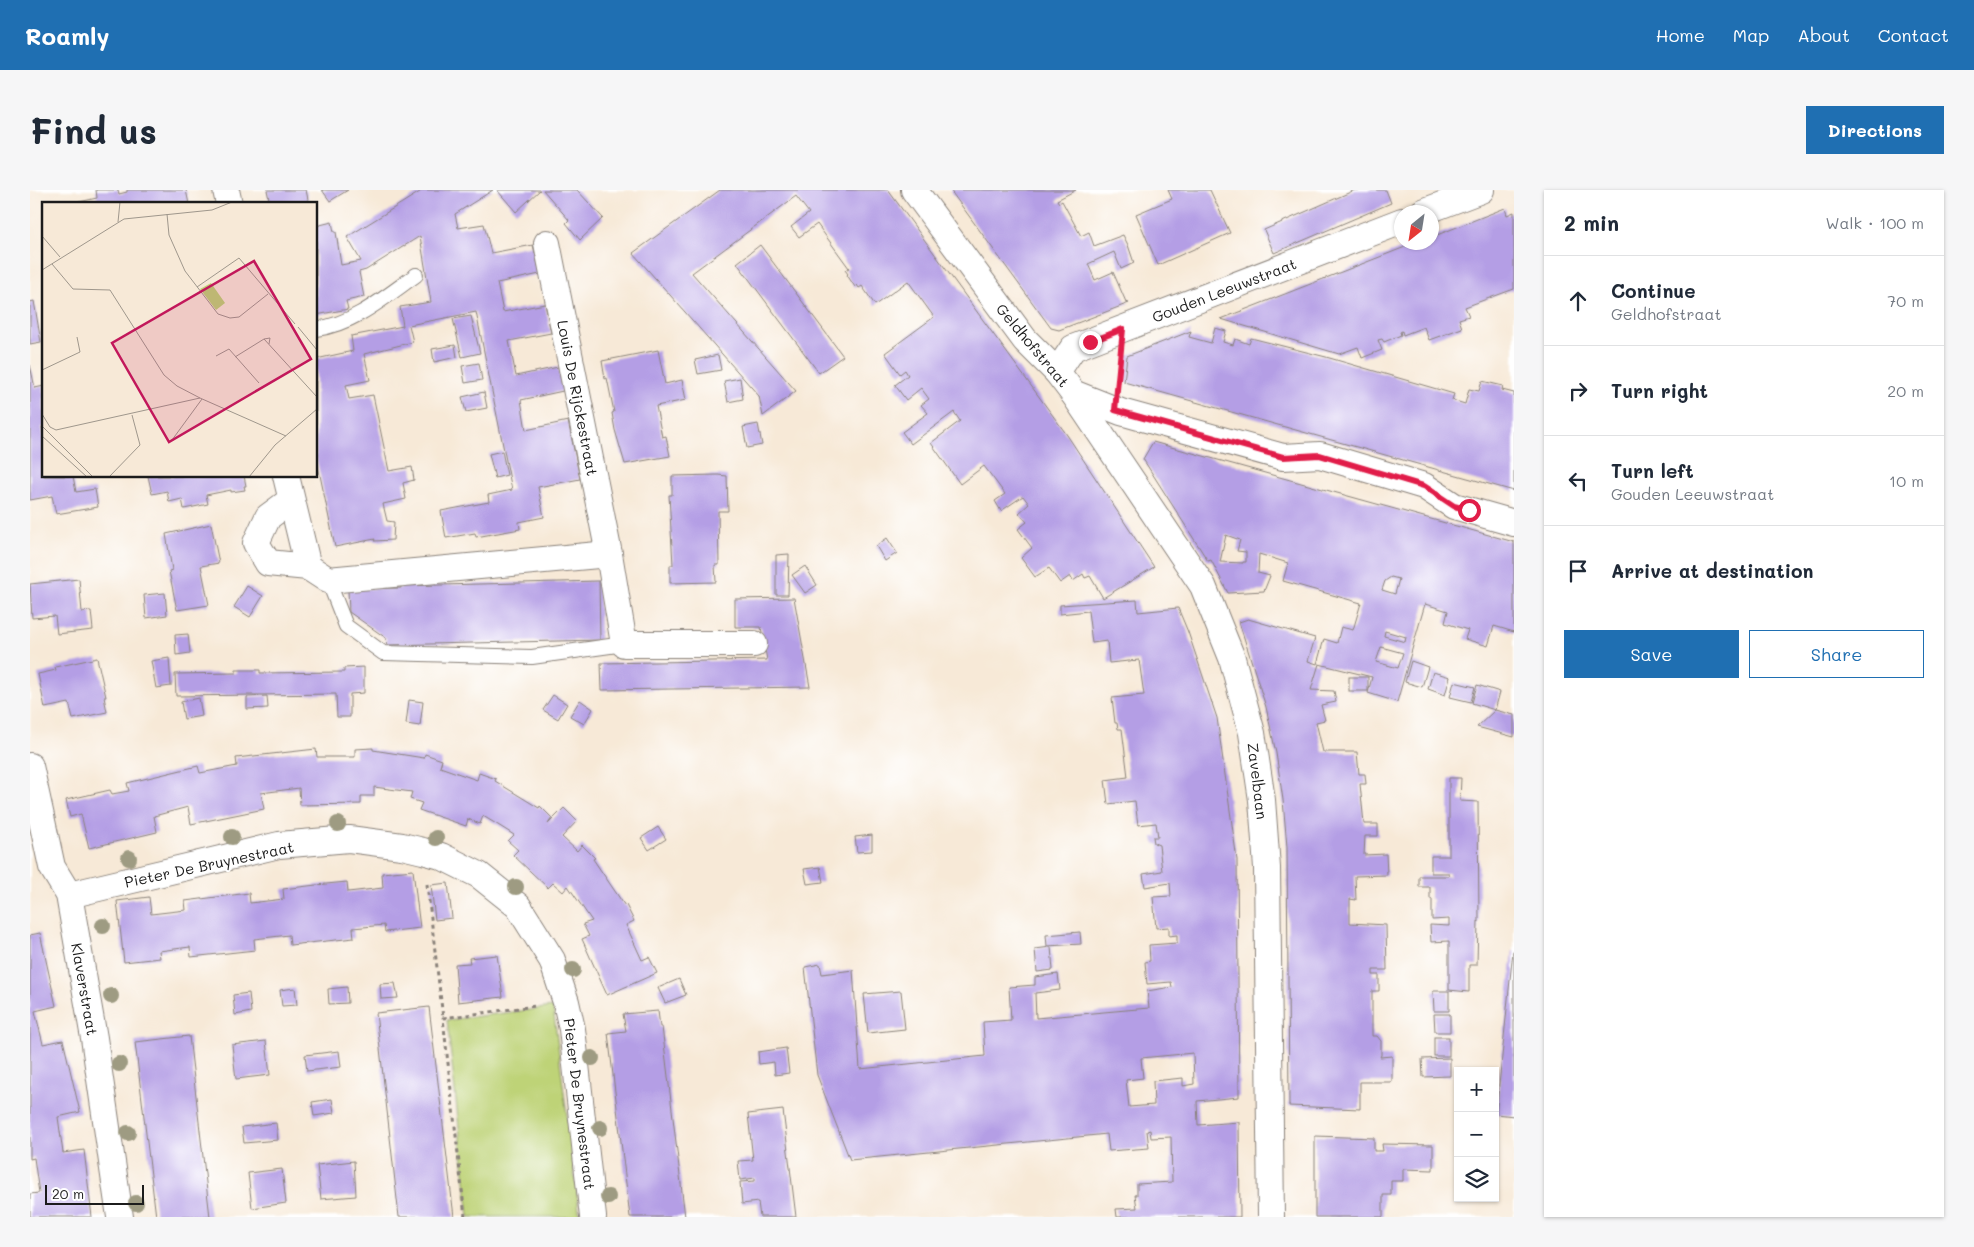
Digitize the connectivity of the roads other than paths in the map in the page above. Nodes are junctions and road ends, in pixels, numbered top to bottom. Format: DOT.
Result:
graph roads {
  1 [pos="914,190"];
  2 [pos="1481,190"];
  3 [pos="1439,206"];
  4 [pos="1394,224"];
  5 [pos="547,243"];
  6 [pos="416,275"];
  7 [pos="318,329"];
  8 [pos="1057,372"];
  9 [pos="1074,393"];
  10 [pos="289,488"];
  11 [pos="1514,523"];
  12 [pos="609,554"];
  13 [pos="318,574"];
  14 [pos="624,644"];
  15 [pos="754,644"];
  16 [pos="30,766"];
  17 [pos="68,895"];
  18 [pos="120,1217"];
  19 [pos="593,1217"];
  20 [pos="1272,1217"];
  1 -- 8 [label="street, Geldhofstraat"];
  2 -- 3 [label="street"];
  4 -- 8 [label="street, Gouden Leeuwstraat"];
  5 -- 12 [label="street, Louis De Rijckestraat"];
  6 -- 7 [label="lane"];
  8 -- 9 [label="street, Geldhofstraat"];
  9 -- 11 [label="street, Geldhofstraat"];
  9 -- 20 [label="street, Zavelbaan"];
  10 -- 13 [label="street"];
  10 -- 13 [label="street"];
  12 -- 13 [label="street"];
  12 -- 14 [label="street, Louis De Rijckestraat"];
  13 -- 14 [label="lane"];
  14 -- 15 [label="street"];
  16 -- 17 [label="street, Klaverstraat"];
  17 -- 18 [label="street, Klaverstraat"];
  17 -- 19 [label="street, Pieter De Bruynestraat"];
}
